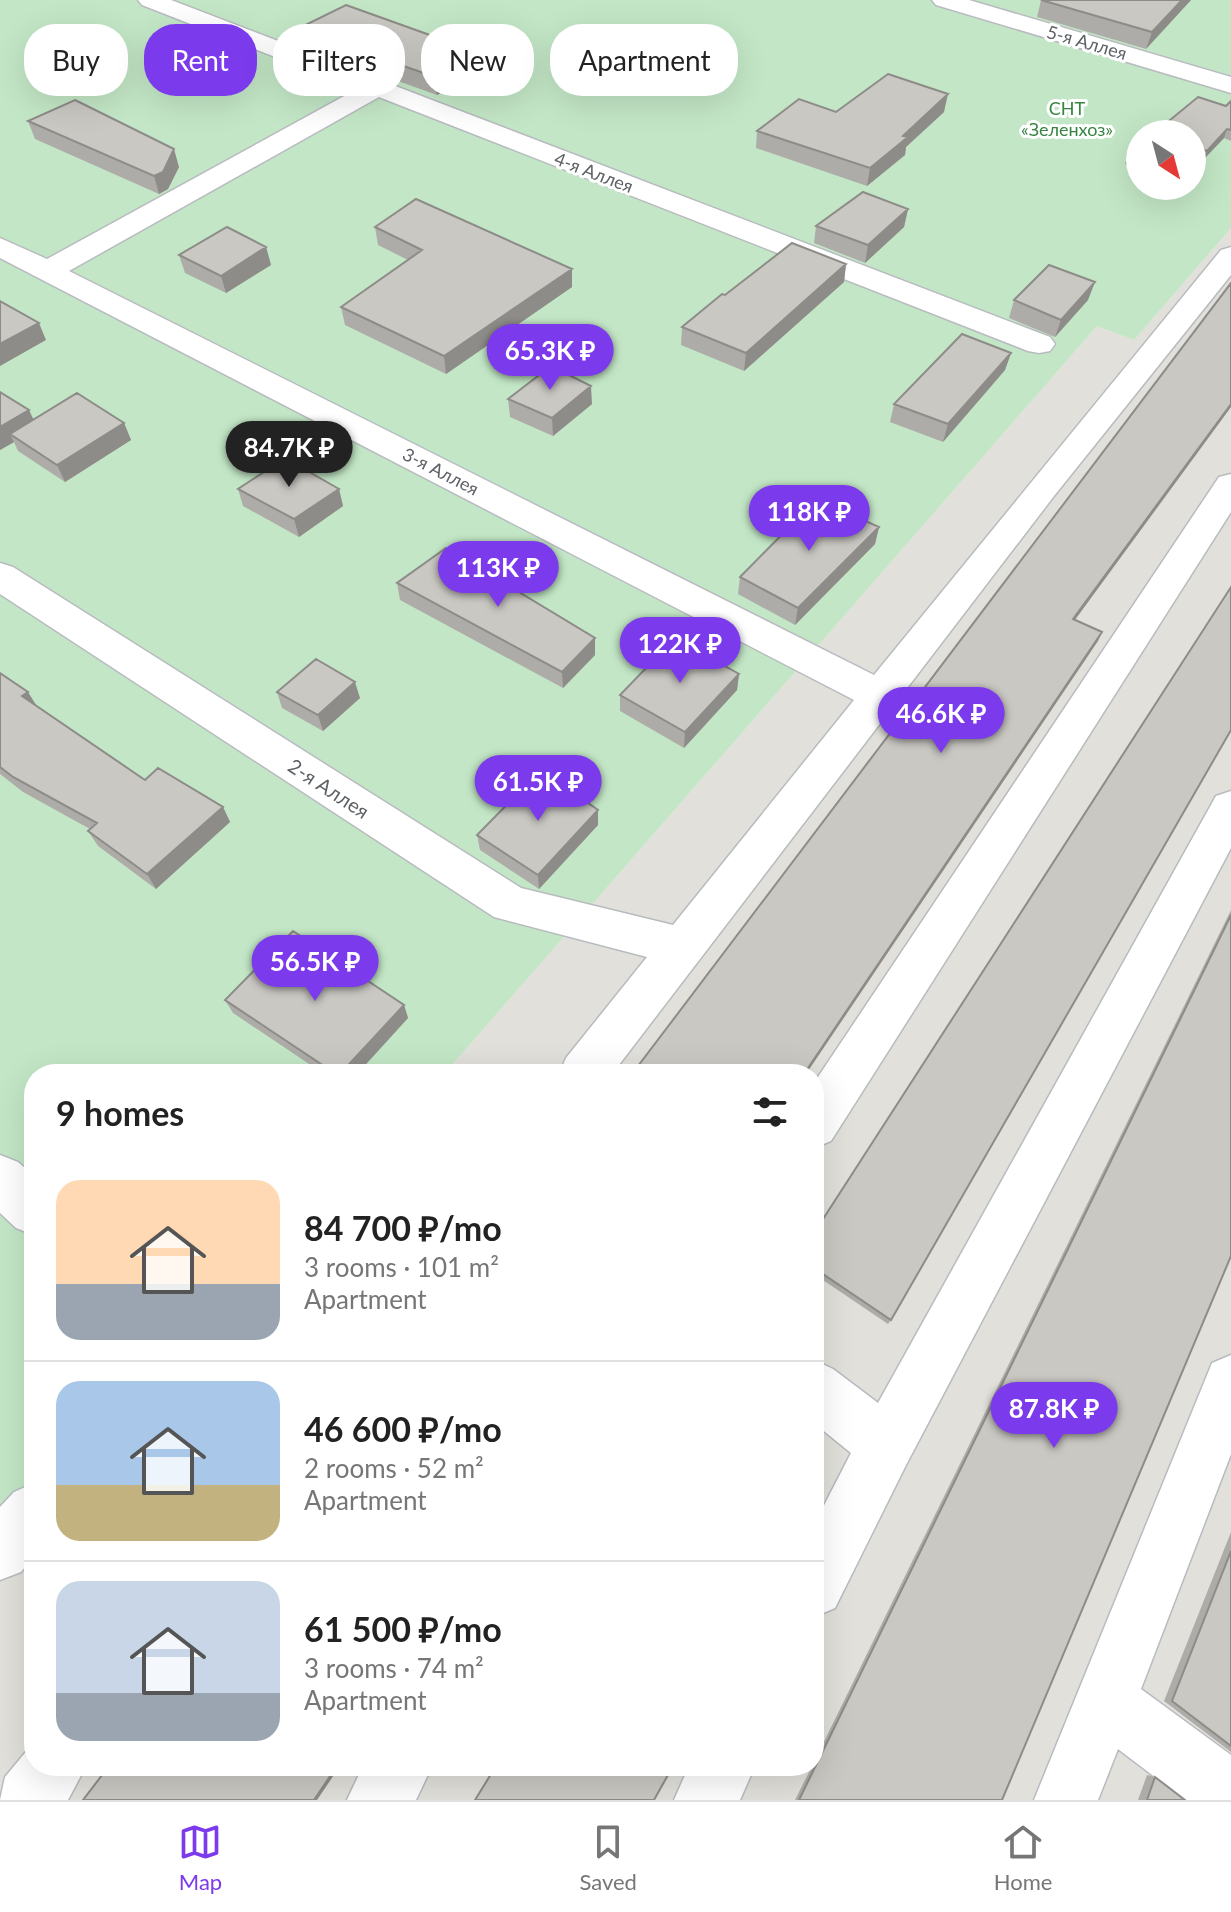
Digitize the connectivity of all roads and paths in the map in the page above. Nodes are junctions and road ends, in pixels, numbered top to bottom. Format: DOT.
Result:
graph roads {
  1 [pos="150,0"];
  2 [pos="944,0"];
  3 [pos="273,48"];
  4 [pos="1231,85"];
  5 [pos="363,96"];
  6 [pos="398,96"];
  7 [pos="0,247"];
  8 [pos="1231,256"];
  9 [pos="47,271"];
  10 [pos="1039,344"];
  11 [pos="1231,485"];
  12 [pos="0,576"];
  13 [pos="881,696"];
  14 [pos="1231,808"];
  15 [pos="681,946"];
  16 [pos="591,1064"];
  17 [pos="824,1110"];
  18 [pos="0,1179"];
  19 [pos="24,1201"];
  20 [pos="1231,1382"];
  21 [pos="824,1396"];
  22 [pos="886,1445"];
  23 [pos="24,1523"];
  24 [pos="0,1551"];
  25 [pos="824,1567"];
  26 [pos="1105,1701"];
  27 [pos="46,1776"];
  28 [pos="394,1776"];
  29 [pos="718,1776"];
  30 [pos="1231,1795"];
  31 [pos="28,1800"];
  32 [pos="379,1800"];
  33 [pos="706,1800"];
  34 [pos="1066,1800"];
  1 -- 3 [label="lane, 4-я Аллея"];
  2 -- 4 [label="lane, 5-я Аллея"];
  5 -- 9 [label="lane"];
  6 -- 10 [label="lane, 4-я Аллея"];
  7 -- 9 [label="lane, 3-я Аллея"];
  8 -- 13 [label="lane"];
  9 -- 13 [label="lane, 3-я Аллея"];
  11 -- 17 [label="lane"];
  12 -- 15 [label="lane, 2-я Аллея"];
  13 -- 15 [label="lane"];
  14 -- 22 [label="lane"];
  15 -- 16 [label="lane"];
  18 -- 19 [label="lane"];
  20 -- 26 [label="lane"];
  21 -- 22 [label="lane"];
  22 -- 25 [label="lane"];
  23 -- 24 [label="lane"];
  26 -- 30 [label="lane"];
  26 -- 34 [label="lane"];
  27 -- 31 [label="lane"];
  28 -- 32 [label="lane"];
  29 -- 33 [label="lane"];
}
